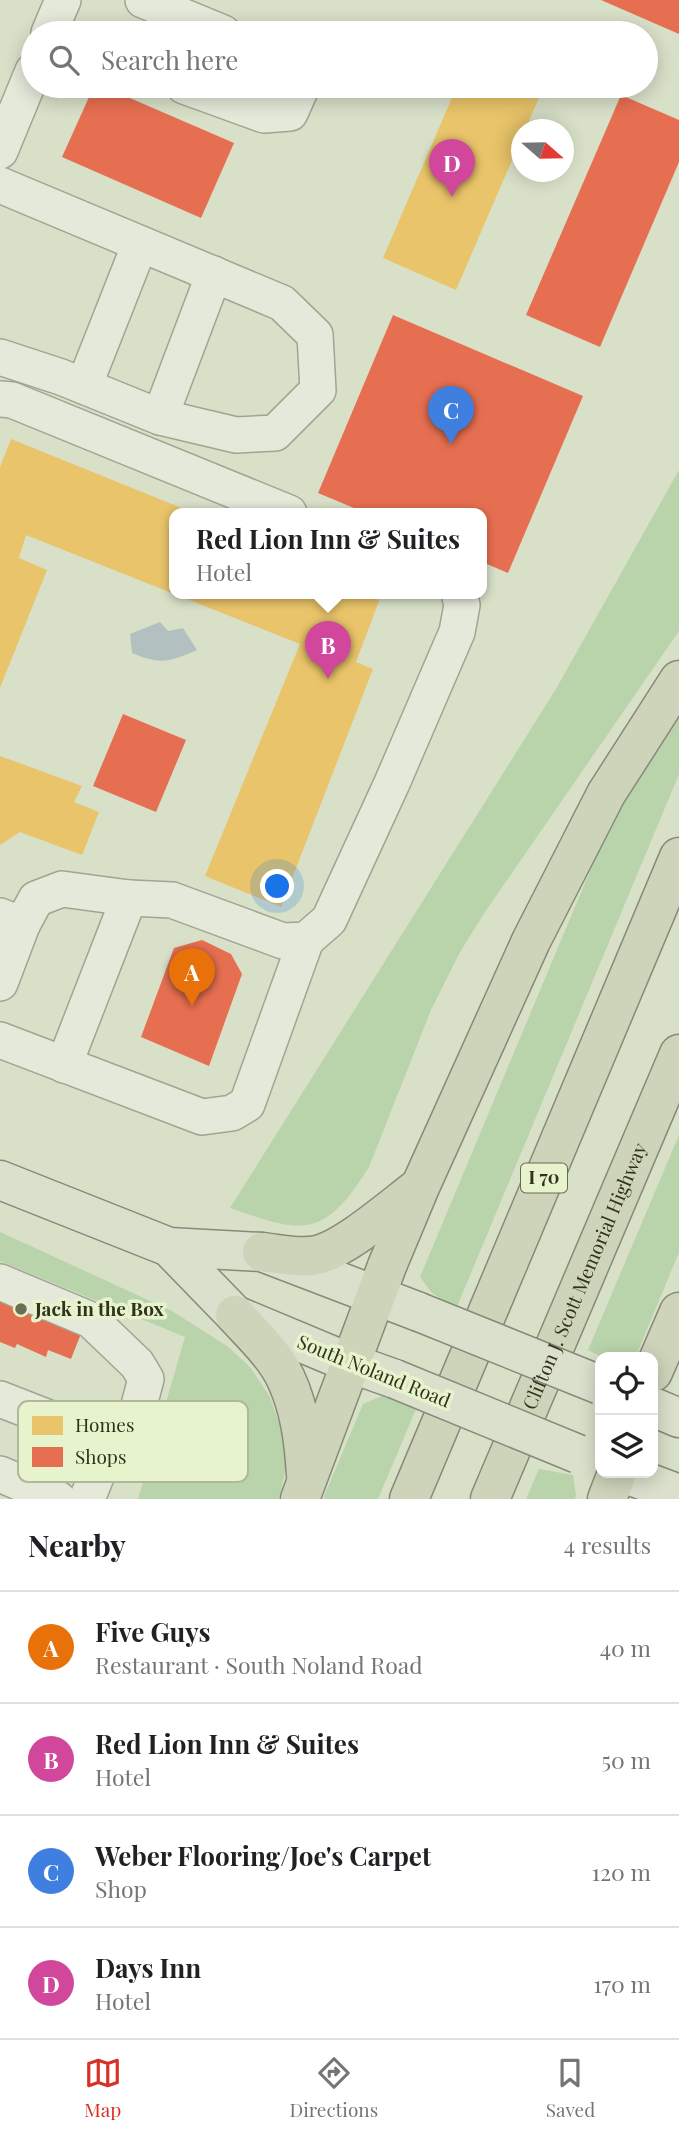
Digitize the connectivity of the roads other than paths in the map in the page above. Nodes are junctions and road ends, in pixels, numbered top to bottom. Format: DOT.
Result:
graph roads {
  1 [pos="63,0"];
  2 [pos="144,0"];
  3 [pos="54,21"];
  4 [pos="194,21"];
  5 [pos="22,98"];
  6 [pos="217,98"];
  7 [pos="297,98"];
  8 [pos="0,151"];
  9 [pos="0,186"];
  10 [pos="140,244"];
  11 [pos="214,274"];
  12 [pos="0,357"];
  13 [pos="84,386"];
  14 [pos="0,399"];
  15 [pos="160,416"];
  16 [pos="277,508"];
  17 [pos="460,599"];
  18 [pos="679,680"];
  19 [pos="679,857"];
  20 [pos="129,898"];
  21 [pos="11,921"];
  22 [pos="306,940"];
  23 [pos="0,983"];
  24 [pos="0,1040"];
  25 [pos="679,1054"];
  26 [pos="64,1065"];
  27 [pos="0,1180"];
  28 [pos="420,1187"];
  29 [pos="169,1247"];
  30 [pos="262,1252"];
  31 [pos="0,1282"];
  32 [pos="375,1294"];
  33 [pos="679,1312"];
  34 [pos="235,1315"];
  35 [pos="658,1360"];
  36 [pos="350,1363"];
  37 [pos="595,1383"];
  38 [pos="0,1399"];
  39 [pos="140,1401"];
  40 [pos="18,1406"];
  41 [pos="658,1409"];
  42 [pos="679,1418"];
  43 [pos="589,1459"];
  44 [pos="0,1474"];
  45 [pos="615,1478"];
  46 [pos="636,1478"];
  47 [pos="18,1482"];
  48 [pos="19,1482"];
  49 [pos="94,1482"];
  50 [pos="303,1491"];
  51 [pos="679,1494"];
  52 [pos="58,1499"];
  53 [pos="87,1499"];
  54 [pos="409,1499"];
  55 [pos="490,1499"];
  56 [pos="607,1499"];
  1 -- 3 [label="street"];
  2 -- 4 [label="street"];
  5 -- 8 [label="street"];
  6 -- 7 [label="street"];
  9 -- 10 [label="street"];
  10 -- 11 [label="street"];
  10 -- 13 [label="street"];
  11 -- 15 [label="street"];
  11 -- 15 [label="street"];
  12 -- 13 [label="street"];
  13 -- 15 [label="street"];
  14 -- 16 [label="street"];
  17 -- 22 [label="street"];
  18 -- 28 [label="highway"];
  19 -- 54 [label="highway, I 70"];
  20 -- 21 [label="street"];
  20 -- 22 [label="street"];
  20 -- 26 [label="street"];
  21 -- 23 [label="street"];
  22 -- 26 [label="street"];
  24 -- 26 [label="street"];
  25 -- 55 [label="highway, Clifton J. Scott Memorial Highway"];
  27 -- 29 [label="main road, South Noland Road"];
  28 -- 30 [label="highway"];
  28 -- 32 [label="highway"];
  29 -- 30 [label="main road, South Noland Road"];
  29 -- 34 [label="main road, South Noland Road"];
  30 -- 32 [label="main road, South Noland Road"];
  31 -- 39 [label="street"];
  32 -- 36 [label="highway"];
  32 -- 37 [label="main road, South Noland Road, bridge"];
  33 -- 35 [label="highway"];
  34 -- 36 [label="main road, South Noland Road"];
  34 -- 50 [label="highway"];
  36 -- 43 [label="main road, South Noland Road, bridge"];
  36 -- 50 [label="highway"];
  38 -- 40 [label="street"];
  41 -- 42 [label="main road"];
  44 -- 47 [label="street"];
  45 -- 56 [label="highway"];
  46 -- 51 [label="main road"];
  48 -- 52 [label="street"];
  49 -- 53 [label="street"];
}
